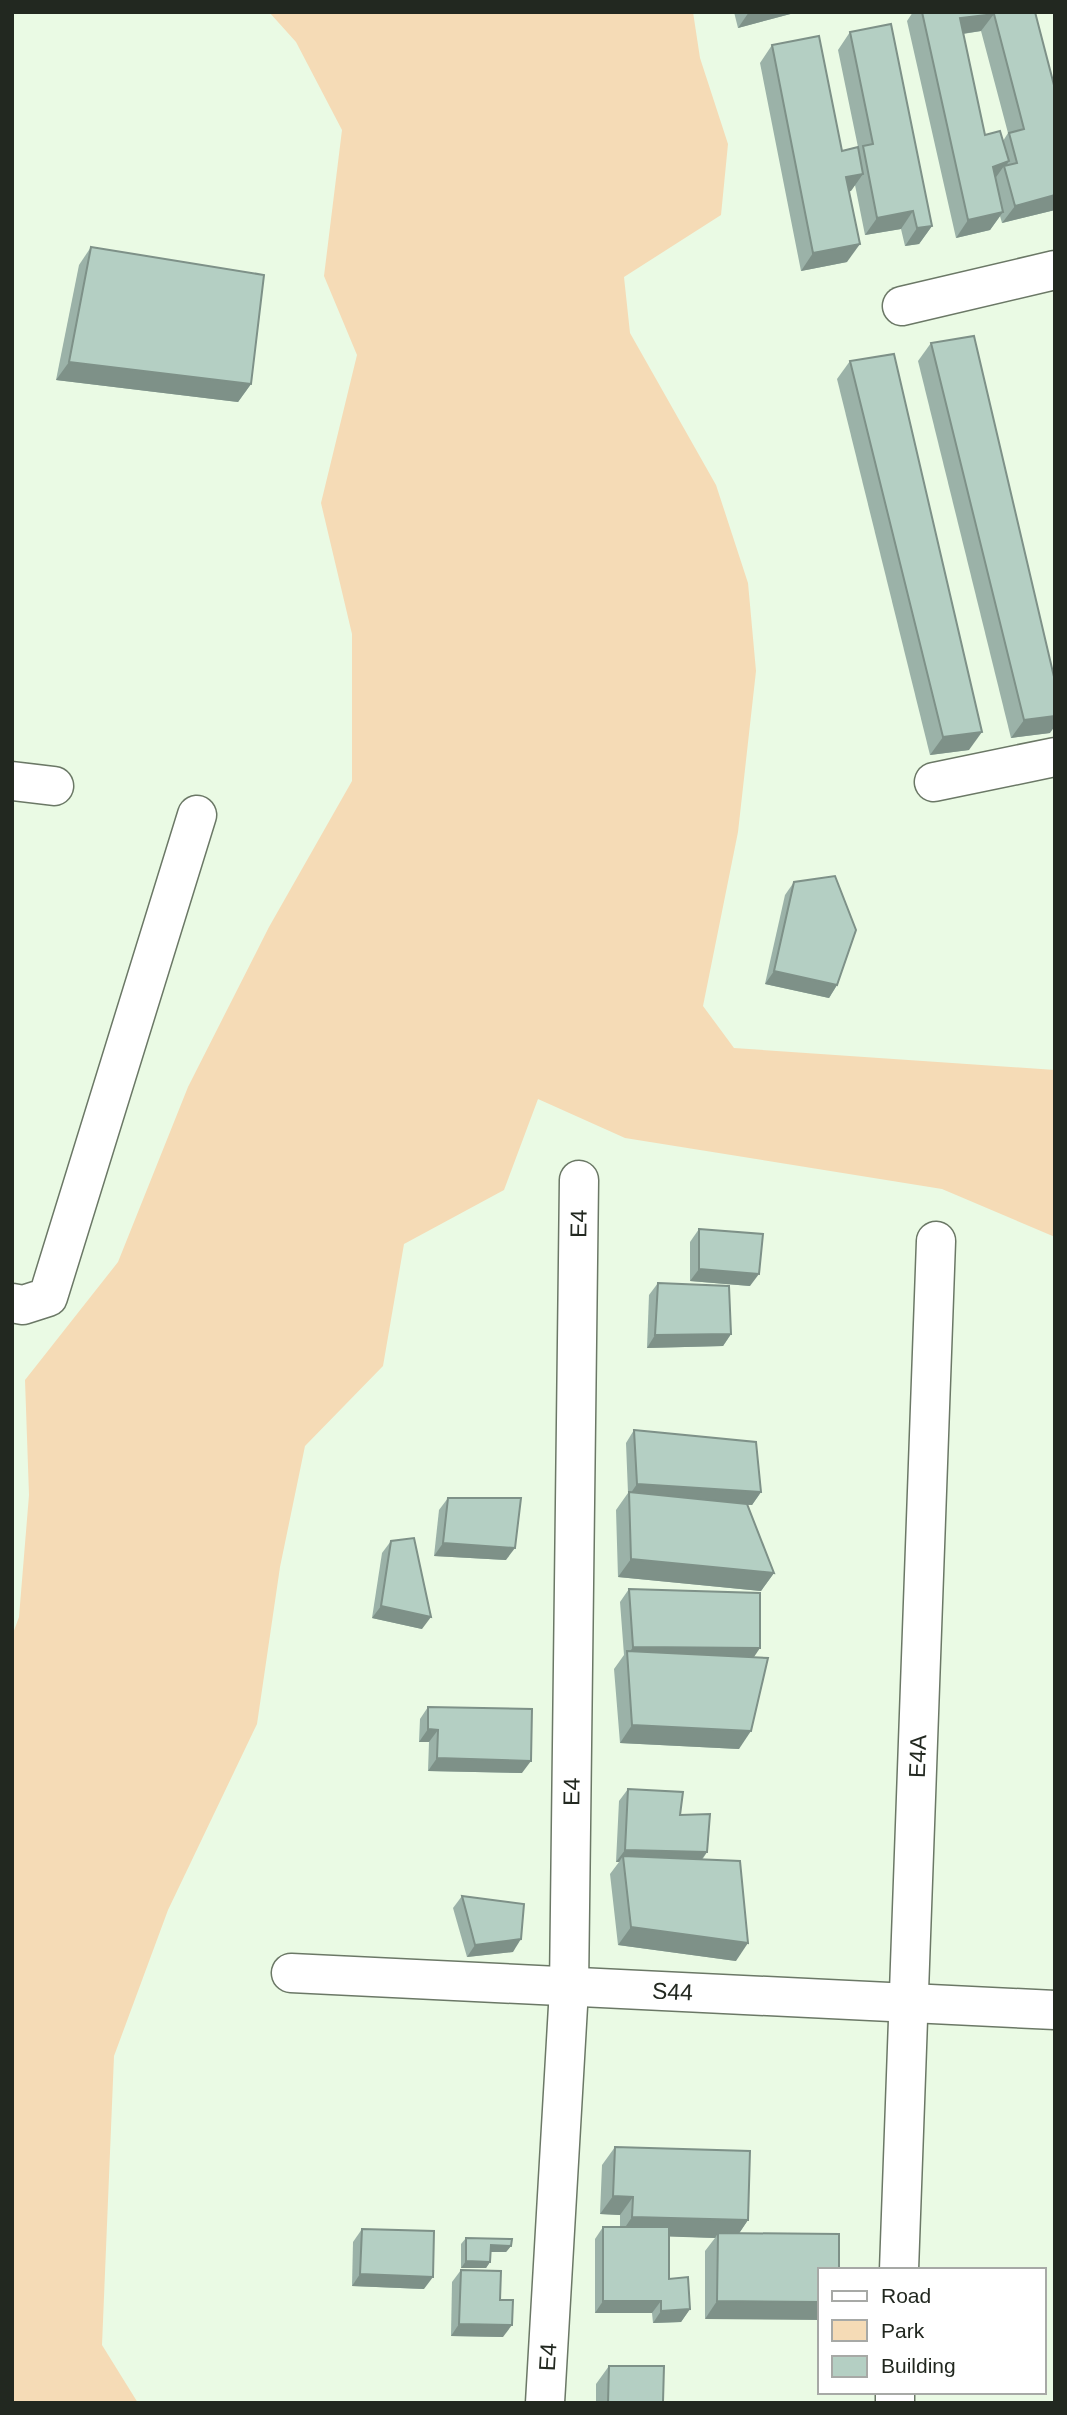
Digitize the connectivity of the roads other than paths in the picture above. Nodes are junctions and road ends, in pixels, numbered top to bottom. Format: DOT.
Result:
graph roads {
  1 [pos="1055,270"];
  2 [pos="902,306"];
  3 [pos="1055,757"];
  4 [pos="12,781"];
  5 [pos="934,782"];
  6 [pos="54,786"];
  7 [pos="197,815"];
  8 [pos="579,1180"];
  9 [pos="936,1241"];
  10 [pos="12,1303"];
  11 [pos="291,1973"];
  12 [pos="569,1989"];
  13 [pos="909,2005"];
  14 [pos="1055,2010"];
  15 [pos="900,2268"];
  16 [pos="545,2403"];
  1 -- 2 [label="street"];
  3 -- 5 [label="street"];
  4 -- 6 [label="street"];
  7 -- 10 [label="street"];
  8 -- 12 [label="street, E4"];
  9 -- 13 [label="street, E4A"];
  11 -- 12 [label="street, S44"];
  12 -- 13 [label="street, S44"];
  12 -- 16 [label="street, E4"];
  13 -- 14 [label="street, S44"];
  13 -- 15 [label="street, E4A"];
}
